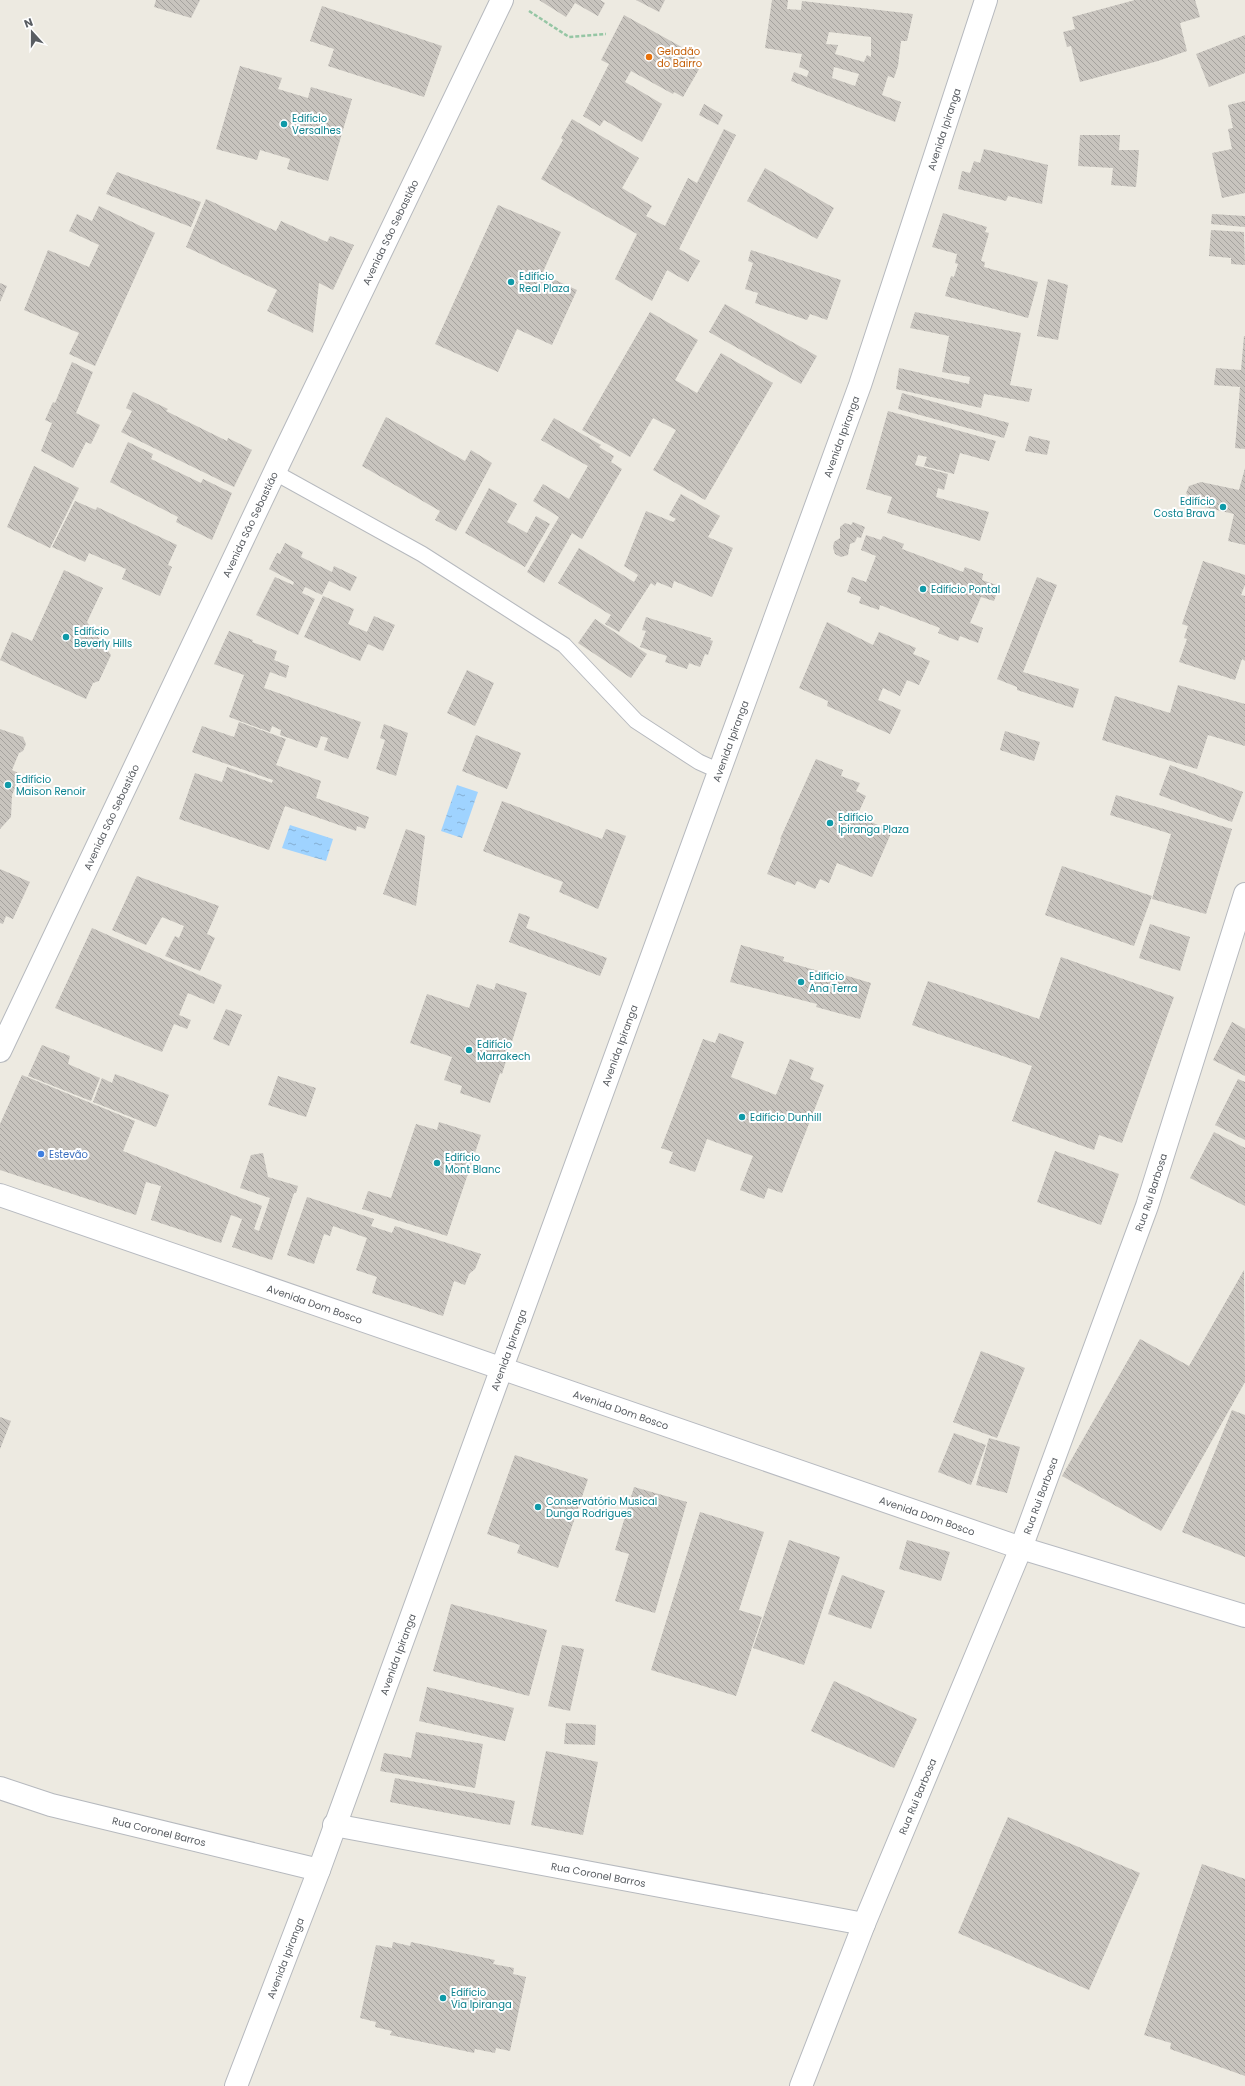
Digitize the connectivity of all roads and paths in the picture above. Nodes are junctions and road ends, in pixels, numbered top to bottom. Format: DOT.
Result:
graph roads {
  1 [pos="502,0"];
  2 [pos="986,0"];
  3 [pos="524,8"];
  4 [pos="606,34"];
  5 [pos="274,472"];
  6 [pos="719,770"];
  7 [pos="1245,894"];
  8 [pos="0,1051"];
  9 [pos="0,1194"];
  10 [pos="502,1369"];
  11 [pos="1021,1548"];
  12 [pos="1245,1616"];
  13 [pos="0,1788"];
  14 [pos="334,1825"];
  15 [pos="319,1870"];
  16 [pos="864,1924"];
  17 [pos="236,2086"];
  18 [pos="801,2086"];
  1 -- 5 [label="street, Avenida São Sebastião"];
  2 -- 6 [label="street, Avenida Ipiranga"];
  3 -- 4 [label="path"];
  5 -- 6 [label="lane"];
  5 -- 8 [label="street, Avenida São Sebastião"];
  6 -- 10 [label="street, Avenida Ipiranga"];
  7 -- 11 [label="street, Rua Rui Barbosa"];
  9 -- 10 [label="street, Avenida Dom Bosco"];
  10 -- 11 [label="street, Avenida Dom Bosco"];
  10 -- 14 [label="street, Avenida Ipiranga"];
  11 -- 12 [label="street, Avenida Dom Bosco"];
  11 -- 16 [label="street, Rua Rui Barbosa"];
  13 -- 15 [label="street, Rua Coronel Barros"];
  14 -- 15 [label="street, Avenida Ipiranga"];
  14 -- 16 [label="street, Rua Coronel Barros"];
  15 -- 17 [label="street, Avenida Ipiranga"];
  16 -- 18 [label="street, Rua Rui Barbosa"];
}
